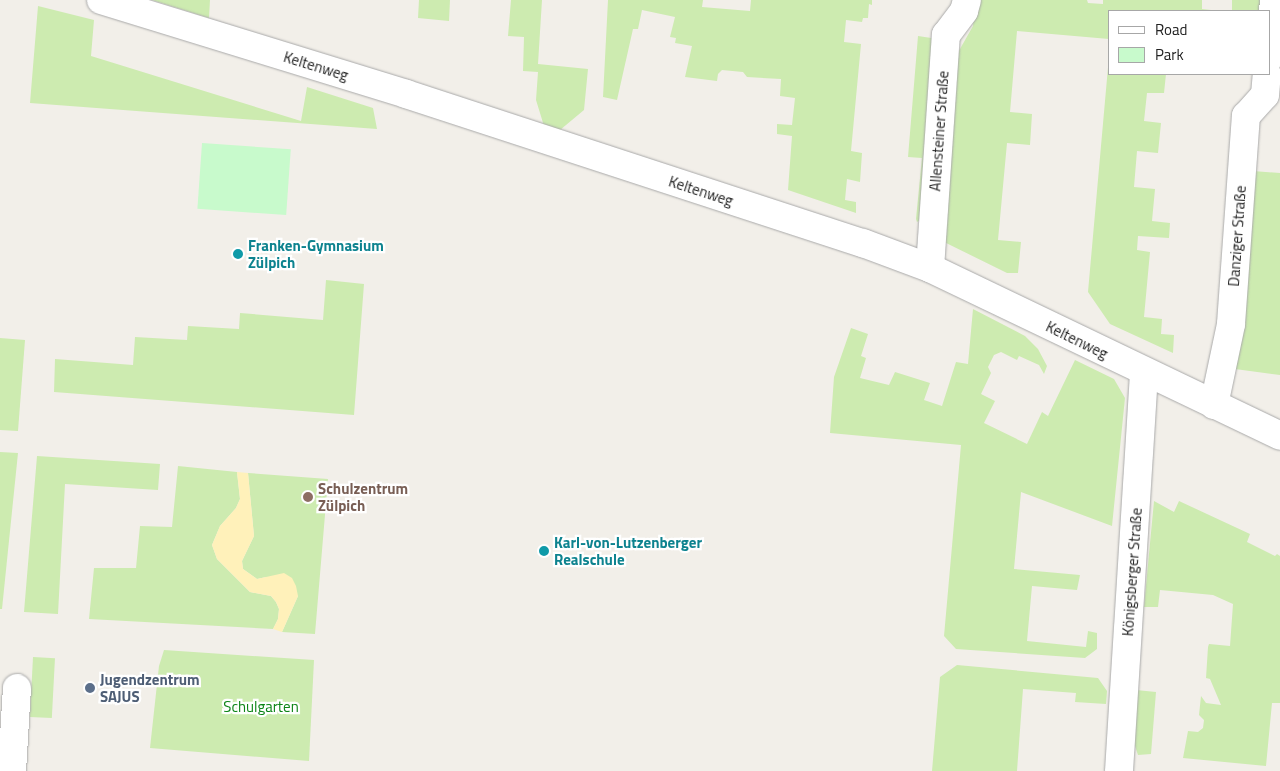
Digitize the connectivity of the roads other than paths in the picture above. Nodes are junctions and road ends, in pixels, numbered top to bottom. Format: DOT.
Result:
graph roads {
  1 [pos="101,0"];
  2 [pos="967,0"];
  3 [pos="1274,0"];
  4 [pos="1270,46"];
  5 [pos="1267,75"];
  6 [pos="930,268"];
  7 [pos="1144,372"];
  8 [pos="1214,405"];
  9 [pos="1280,436"];
  10 [pos="17,688"];
  11 [pos="12,771"];
  12 [pos="1119,771"];
  1 -- 6 [label="street, Keltenweg"];
  2 -- 6 [label="street, Allensteiner Straße"];
  3 -- 4 [label="street"];
  5 -- 8 [label="street, Danziger Straße"];
  6 -- 7 [label="street, Keltenweg"];
  7 -- 8 [label="street, Keltenweg"];
  7 -- 12 [label="street, Königsberger Straße"];
  8 -- 9 [label="street, Keltenweg"];
  10 -- 11 [label="street"];
}
